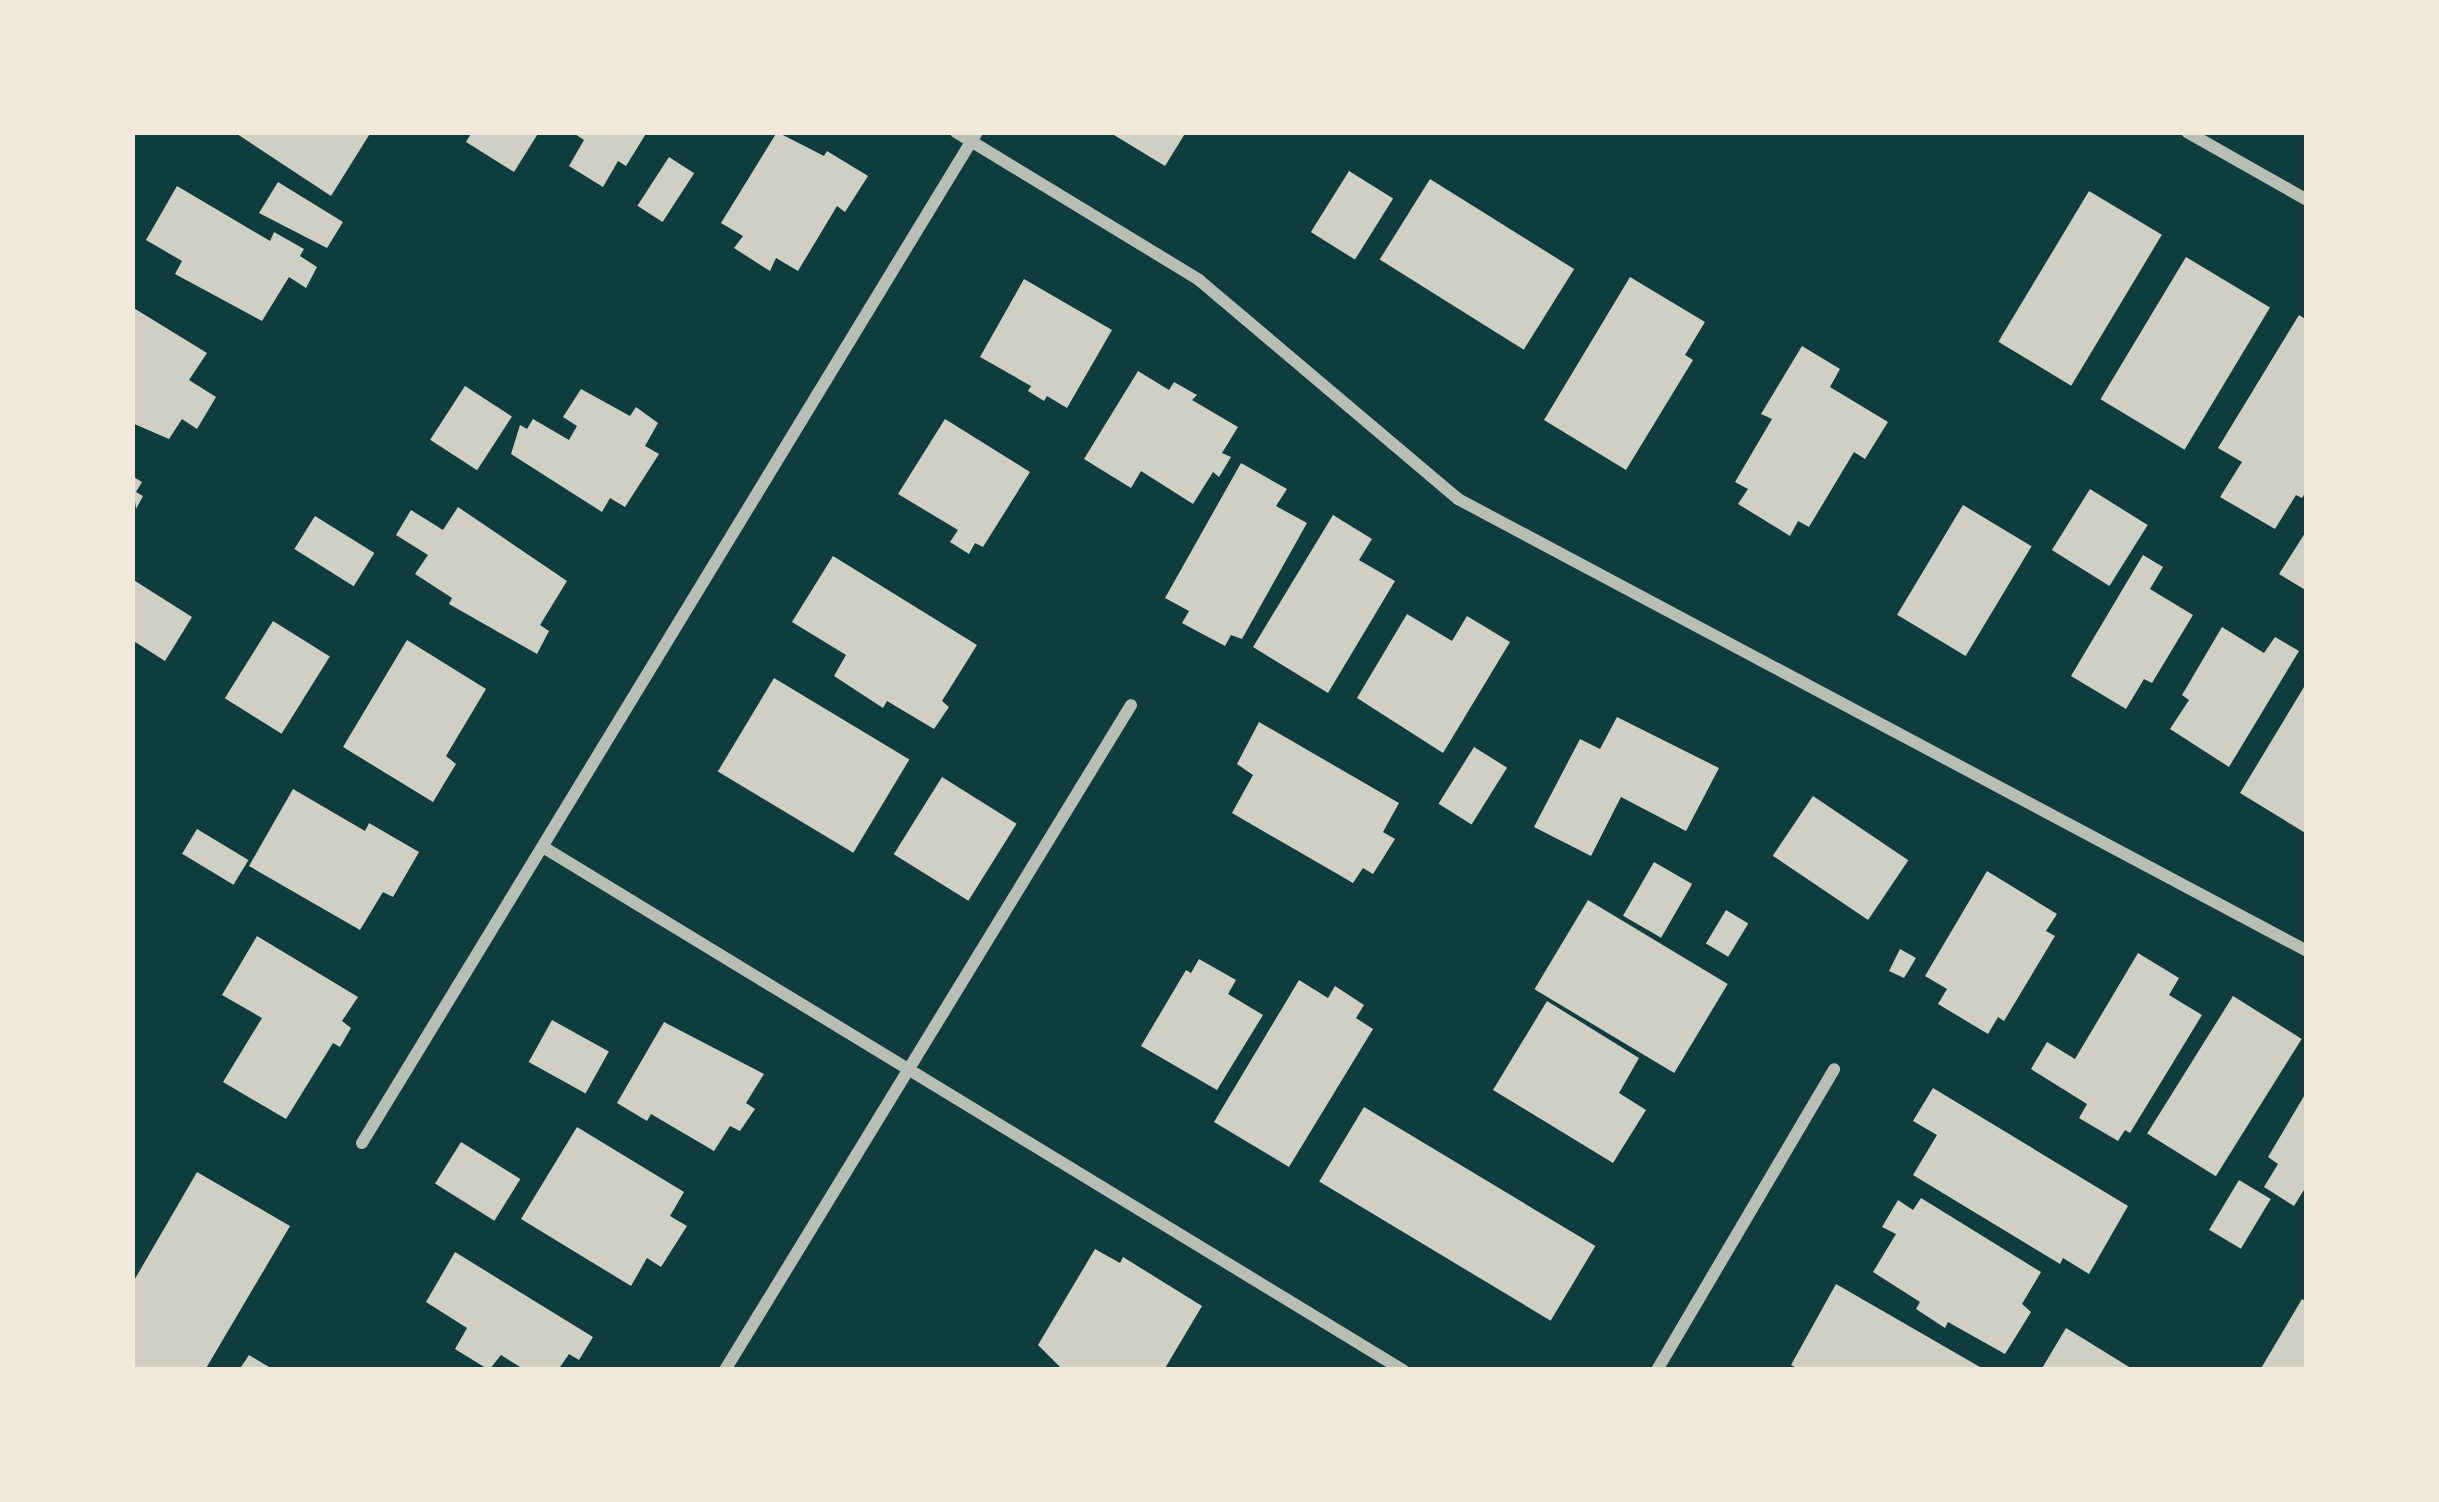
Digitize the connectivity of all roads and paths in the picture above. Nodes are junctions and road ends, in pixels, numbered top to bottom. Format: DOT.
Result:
graph roads {
  1 [pos="956,132"];
  2 [pos="2187,132"];
  3 [pos="974,136"];
  4 [pos="2307,200"];
  5 [pos="1131,705"];
  6 [pos="543,847"];
  7 [pos="2307,951"];
  8 [pos="1834,1069"];
  9 [pos="904,1070"];
  10 [pos="362,1143"];
  11 [pos="725,1370"];
  12 [pos="1403,1370"];
  13 [pos="1657,1370"];
  1 -- 3 [label="street"];
  2 -- 4 [label="street"];
  3 -- 6 [label="street"];
  3 -- 7 [label="street"];
  5 -- 9 [label="street"];
  6 -- 9 [label="street"];
  6 -- 10 [label="street"];
  8 -- 13 [label="street"];
  9 -- 11 [label="street"];
  9 -- 12 [label="street"];
}
